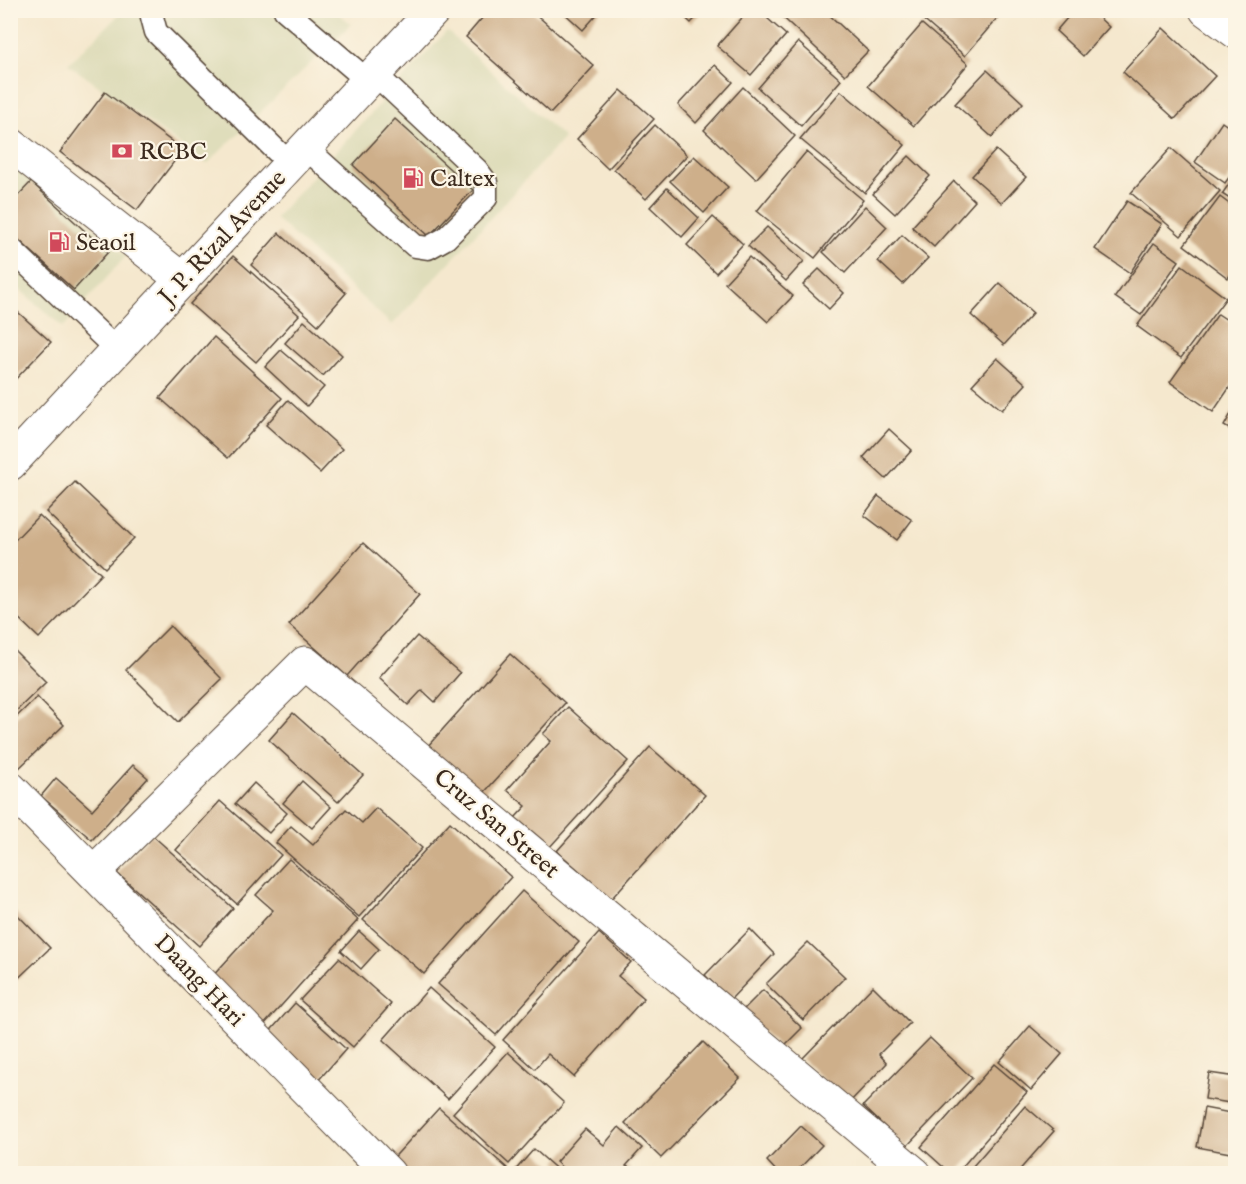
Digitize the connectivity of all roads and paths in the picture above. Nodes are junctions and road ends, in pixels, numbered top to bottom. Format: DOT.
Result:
graph roads {
  1 [pos="154,10"];
  2 [pos="285,10"];
  3 [pos="434,10"];
  4 [pos="1206,10"];
  5 [pos="1236,32"];
  6 [pos="371,78"];
  7 [pos="12,148"];
  8 [pos="298,156"];
  9 [pos="10,248"];
  10 [pos="183,280"];
  11 [pos="117,350"];
  12 [pos="10,464"];
  13 [pos="10,788"];
  14 [pos="94,872"];
  15 [pos="389,1173"];
  16 [pos="915,1173"];
  1 -- 8 [label="lane"];
  2 -- 6 [label="lane"];
  3 -- 6 [label="street, J. P. Rizal Avenue"];
  4 -- 5 [label="street"];
  6 -- 8 [label="street, J. P. Rizal Avenue"];
  6 -- 8 [label="lane"];
  7 -- 10 [label="street"];
  8 -- 10 [label="street, J. P. Rizal Avenue"];
  9 -- 11 [label="lane"];
  10 -- 11 [label="street, J. P. Rizal Avenue"];
  11 -- 12 [label="street, J. P. Rizal Avenue"];
  13 -- 14 [label="street, Daang Hari"];
  14 -- 15 [label="street, Daang Hari"];
  14 -- 16 [label="street, Cruz San Street"];
}
